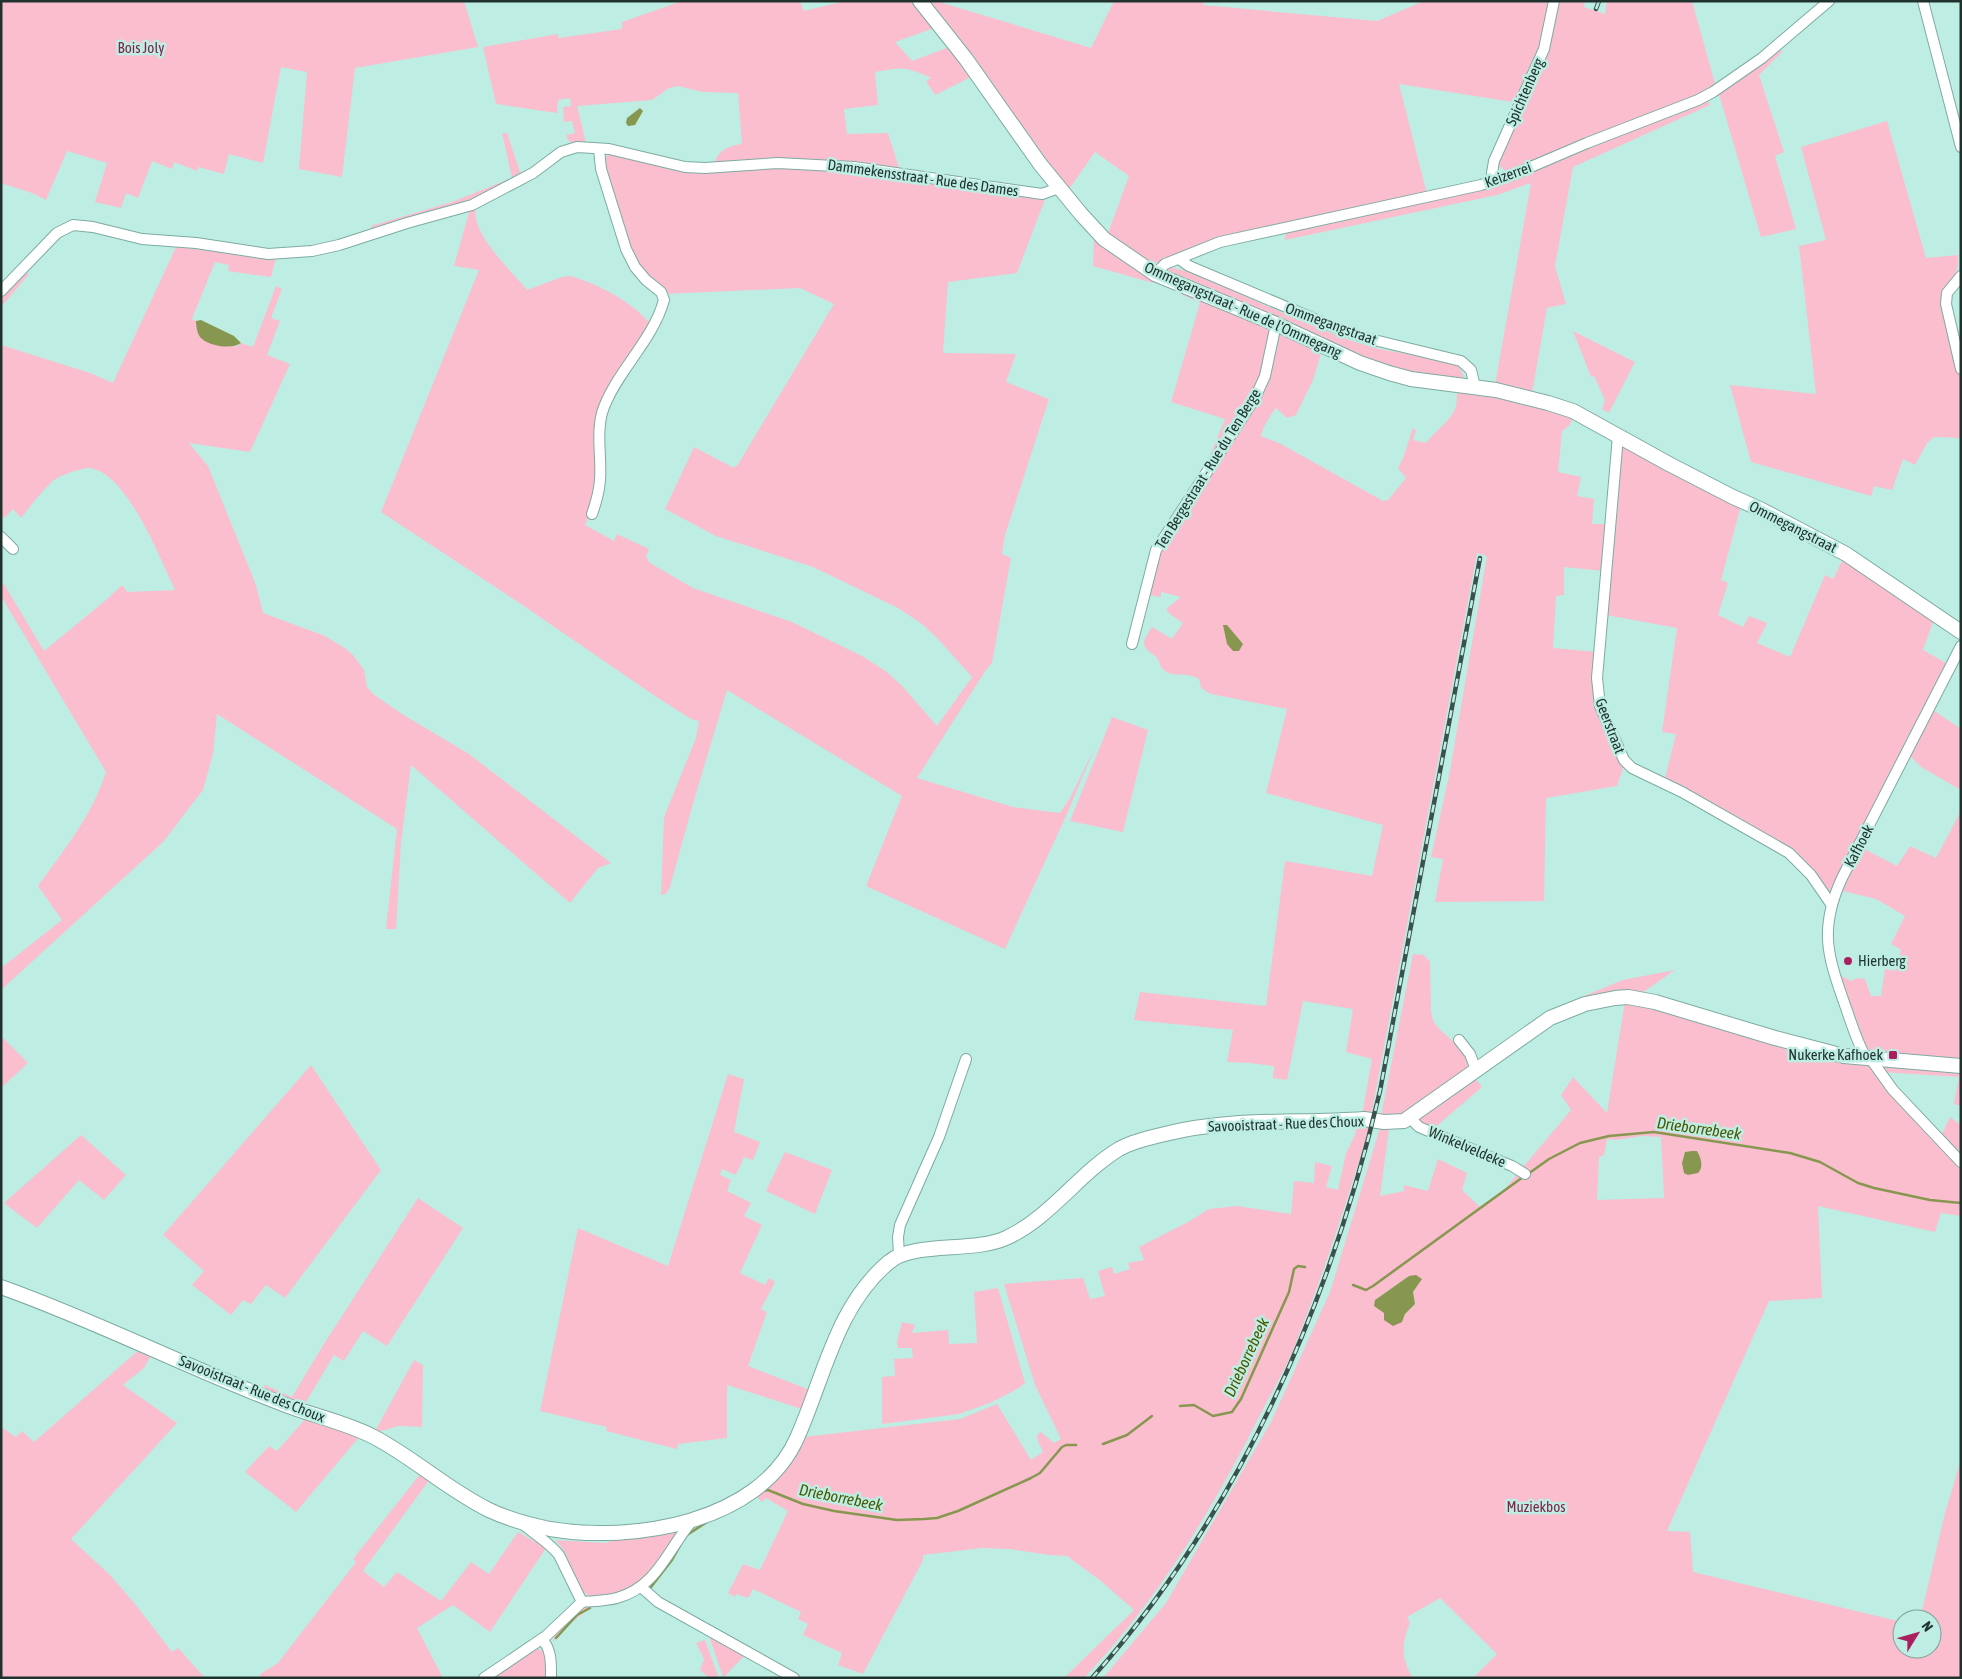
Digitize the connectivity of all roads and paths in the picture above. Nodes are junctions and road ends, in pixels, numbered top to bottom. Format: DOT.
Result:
graph roads {
  1 [pos="920,1"];
  2 [pos="1554,1"];
  3 [pos="1829,1"];
  4 [pos="1923,1"];
  5 [pos="1961,147"];
  6 [pos="599,149"];
  7 [pos="1494,180"];
  8 [pos="1058,186"];
  9 [pos="1179,258"];
  10 [pos="1155,274"];
  11 [pos="1961,276"];
  12 [pos="1,291"];
  13 [pos="1276,324"];
  14 [pos="1961,369"];
  15 [pos="1475,387"];
  16 [pos="1618,436"];
  17 [pos="592,514"];
  18 [pos="1,537"];
  19 [pos="12,549"];
  20 [pos="1961,632"];
  21 [pos="1132,644"];
  22 [pos="1961,646"];
  23 [pos="1831,904"];
  24 [pos="1459,1040"];
  25 [pos="1868,1058"];
  26 [pos="966,1059"];
  27 [pos="1961,1066"];
  28 [pos="1476,1070"];
  29 [pos="1410,1118"];
  30 [pos="1961,1162"];
  31 [pos="1526,1174"];
  32 [pos="898,1255"];
  33 [pos="1,1287"];
  34 [pos="520,1521"];
  35 [pos="692,1521"];
  36 [pos="641,1587"];
  37 [pos="582,1602"];
  38 [pos="542,1639"];
  39 [pos="484,1678"];
  40 [pos="551,1678"];
  41 [pos="794,1678"];
  1 -- 8 [label="main road, Ommegangstraat - Rue de l'Ommegang"];
  2 -- 7 [label="street, Spichtenberg"];
  3 -- 7 [label="street, Keizerrei"];
  4 -- 5 [label="street"];
  6 -- 8 [label="street, Dammekensstraat - Rue des Dames"];
  6 -- 12 [label="street, Dammekensstraat - Rue des Dames"];
  6 -- 17 [label="street"];
  7 -- 9 [label="street, Keizerrei"];
  8 -- 10 [label="main road, Ommegangstraat - Rue de l'Ommegang"];
  9 -- 10 [label="street, Keizerrei"];
  9 -- 15 [label="street, Ommegangstraat"];
  10 -- 13 [label="main road, Ommegangstraat - Rue de l'Ommegang"];
  11 -- 14 [label="street"];
  13 -- 15 [label="main road, Ommegangstraat - Rue de l'Ommegang"];
  13 -- 21 [label="street, Ten Bergestraat - Rue du Ten Berge"];
  15 -- 16 [label="main road, Ommegangstraat - Rue de l'Ommegang"];
  16 -- 20 [label="main road, Ommegangstraat"];
  16 -- 23 [label="street, Geerstraat"];
  18 -- 19 [label="street"];
  22 -- 23 [label="street, Kafhoek"];
  23 -- 25 [label="street, Kafhoek"];
  24 -- 28 [label="street"];
  25 -- 27 [label="main road, Savooistraat - Rue des Choux"];
  25 -- 28 [label="main road, Savooistraat - Rue des Choux"];
  25 -- 30 [label="street"];
  26 -- 32 [label="street"];
  28 -- 29 [label="main road, Savooistraat - Rue des Choux"];
  29 -- 31 [label="street, Winkelveldeke"];
  29 -- 32 [label="main road, Savooistraat - Rue des Choux"];
  32 -- 35 [label="main road, Savooistraat - Rue des Choux"];
  33 -- 34 [label="main road, Savooistraat - Rue des Choux"];
  34 -- 35 [label="main road, Savooistraat - Rue des Choux"];
  34 -- 37 [label="street, Savooistraat - Rue des Choux"];
  35 -- 36 [label="street, Savooistraat - Rue des Choux"];
  36 -- 37 [label="street, Savooistraat - Rue des Choux"];
  36 -- 41 [label="street"];
  37 -- 38 [label="street"];
  38 -- 39 [label="street"];
  38 -- 40 [label="street"];
}
